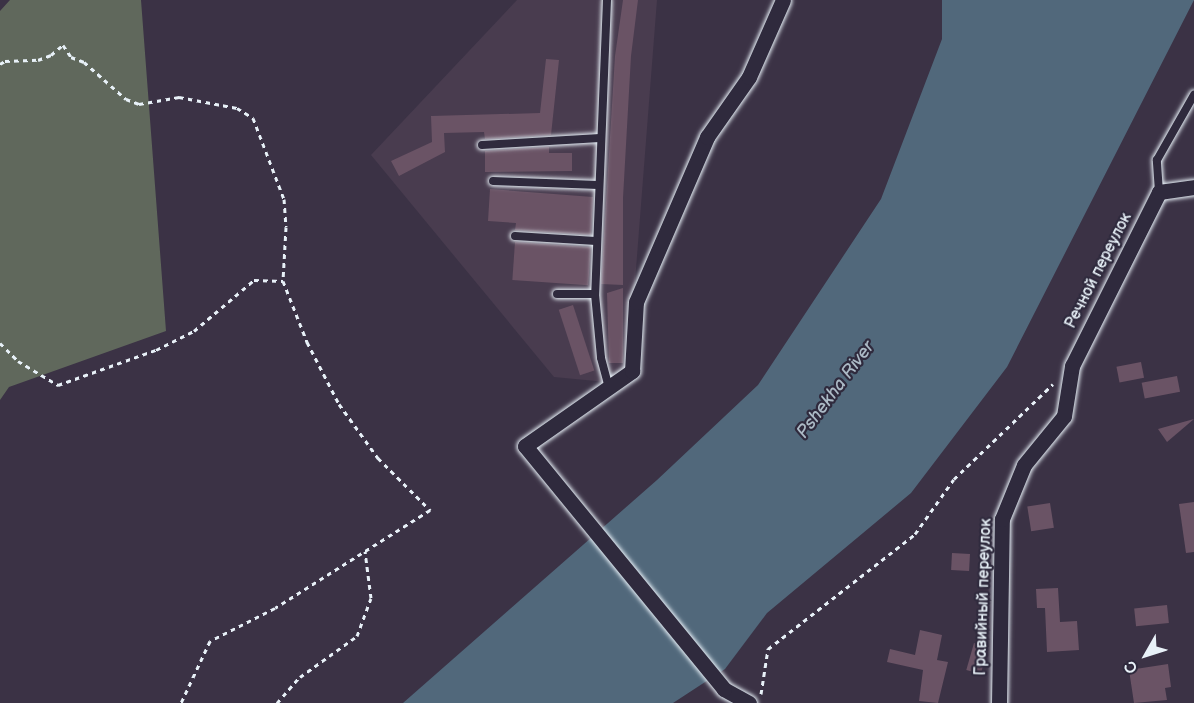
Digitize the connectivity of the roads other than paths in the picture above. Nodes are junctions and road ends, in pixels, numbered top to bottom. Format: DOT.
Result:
graph roads {
  1 [pos="607,0"];
  2 [pos="783,0"];
  3 [pos="1194,95"];
  4 [pos="600,138"];
  5 [pos="482,146"];
  6 [pos="493,181"];
  7 [pos="598,185"];
  8 [pos="1194,187"];
  9 [pos="1159,192"];
  10 [pos="515,236"];
  11 [pos="596,241"];
  12 [pos="556,294"];
  13 [pos="595,294"];
  14 [pos="1072,366"];
  15 [pos="609,388"];
  16 [pos="749,703"];
  17 [pos="999,703"];
  1 -- 4 [label="lane"];
  2 -- 15 [label="street"];
  3 -- 9 [label="lane"];
  4 -- 5 [label="lane"];
  4 -- 7 [label="lane"];
  6 -- 7 [label="lane"];
  7 -- 11 [label="lane"];
  8 -- 9 [label="street"];
  9 -- 14 [label="street, Речной переулок"];
  10 -- 11 [label="lane"];
  11 -- 13 [label="lane"];
  12 -- 13 [label="lane"];
  13 -- 15 [label="lane"];
  14 -- 17 [label="street, Гравийный переулок"];
  15 -- 16 [label="street"];
}
